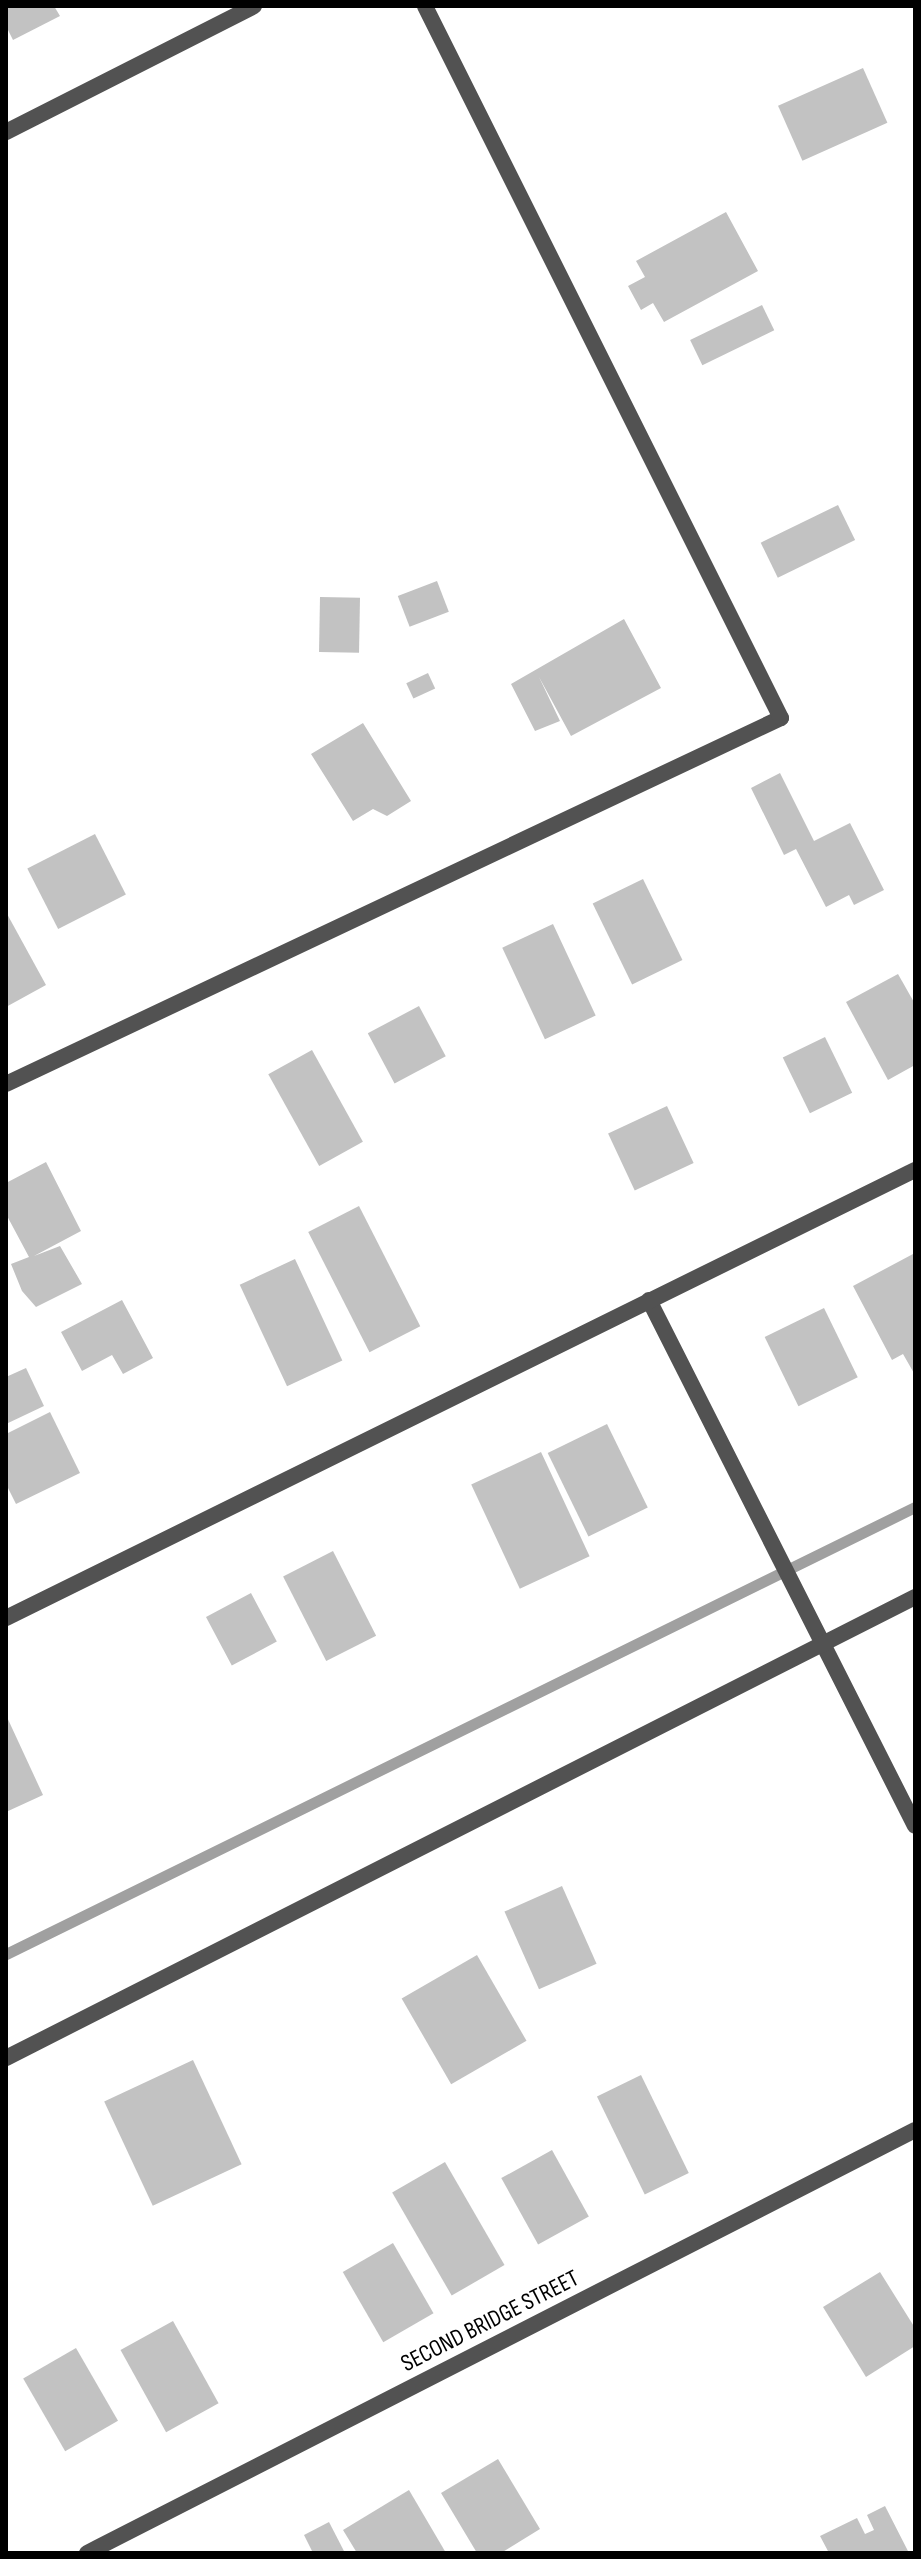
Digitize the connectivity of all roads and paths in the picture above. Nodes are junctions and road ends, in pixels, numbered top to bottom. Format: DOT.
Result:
graph roads {
  1 [pos="254,6"];
  2 [pos="425,6"];
  3 [pos="6,132"];
  4 [pos="6,1084"];
  5 [pos="915,1170"];
  6 [pos="649,1300"];
  7 [pos="915,1597"];
  8 [pos="6,1618"];
  9 [pos="820,1643"];
  10 [pos="915,1826"];
  11 [pos="6,2058"];
  12 [pos="915,2130"];
  13 [pos="87,2553"];
  1 -- 3 [label="street"];
  2 -- 4 [label="street"];
  5 -- 6 [label="street"];
  6 -- 8 [label="street"];
  6 -- 9 [label="street"];
  7 -- 9 [label="street"];
  9 -- 10 [label="street"];
  9 -- 11 [label="street"];
  12 -- 13 [label="street, SECOND BRIDGE STREET"];
}
